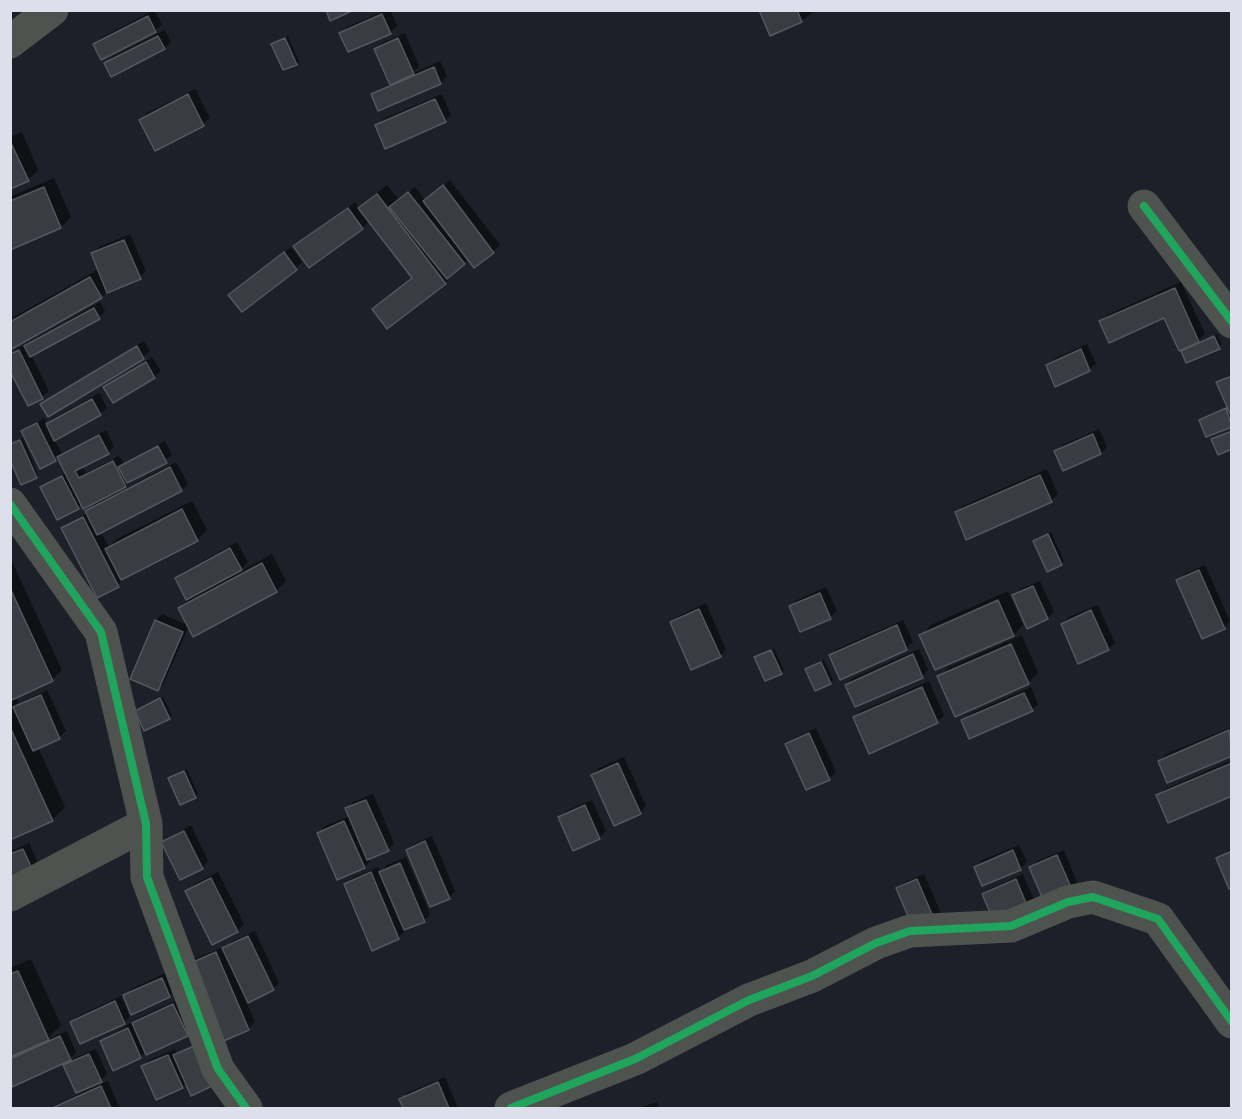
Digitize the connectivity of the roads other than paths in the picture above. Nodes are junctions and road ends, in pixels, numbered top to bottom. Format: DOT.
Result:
graph roads {
  1 [pos="52,10"];
  2 [pos="10,42"];
  3 [pos="1144,206"];
  4 [pos="1232,322"];
  5 [pos="10,504"];
  6 [pos="146,824"];
  7 [pos="10,896"];
  8 [pos="1232,1022"];
  9 [pos="246,1108"];
  10 [pos="511,1108"];
  1 -- 2 [label="street"];
  3 -- 4 [label="street"];
  5 -- 6 [label="street"];
  6 -- 7 [label="street"];
  6 -- 9 [label="street"];
  8 -- 10 [label="street"];
}
